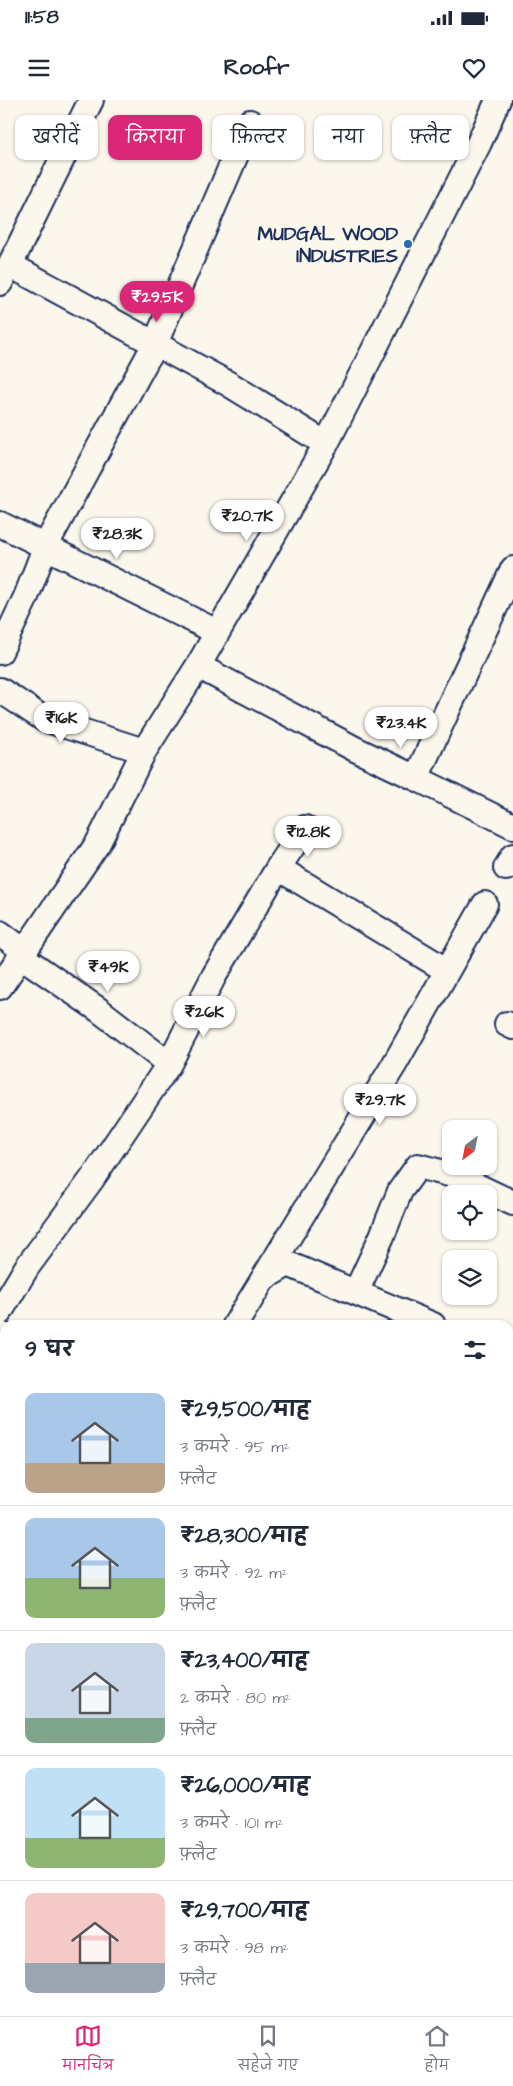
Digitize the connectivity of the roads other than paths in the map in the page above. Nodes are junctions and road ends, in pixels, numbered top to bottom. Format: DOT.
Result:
graph roads {
  1 [pos="91,100"];
  2 [pos="498,100"];
  3 [pos="234,160"];
  4 [pos="5,274"];
  5 [pos="155,344"];
  6 [pos="326,444"];
  7 [pos="0,524"];
  8 [pos="46,545"];
  9 [pos="513,569"];
  10 [pos="217,632"];
  11 [pos="0,652"];
  12 [pos="198,666"];
  13 [pos="0,690"];
  14 [pos="144,751"];
  15 [pos="416,778"];
  16 [pos="513,826"];
  17 [pos="304,828"];
  18 [pos="278,868"];
  19 [pos="485,904"];
  20 [pos="0,933"];
  21 [pos="23,953"];
  22 [pos="446,970"];
  23 [pos="0,986"];
  24 [pos="169,1064"];
  25 [pos="513,1203"];
  26 [pos="264,1278"];
  27 [pos="356,1292"];
  28 [pos="0,1312"];
  29 [pos="238,1320"];
  30 [pos="421,1320"];
  1 -- 4 [label="street"];
  2 -- 6 [label="street"];
  3 -- 5 [label="street"];
  4 -- 5 [label="street"];
  5 -- 6 [label="street"];
  5 -- 8 [label="street"];
  6 -- 10 [label="street"];
  7 -- 8 [label="street"];
  8 -- 10 [label="street"];
  8 -- 11 [label="street"];
  9 -- 15 [label="street"];
  10 -- 12 [label="street"];
  12 -- 14 [label="street"];
  12 -- 15 [label="street"];
  13 -- 14 [label="street"];
  14 -- 21 [label="street"];
  15 -- 16 [label="street"];
  17 -- 18 [label="street"];
  18 -- 22 [label="street"];
  18 -- 24 [label="street"];
  19 -- 22 [label="street"];
  20 -- 21 [label="street"];
  21 -- 23 [label="street"];
  21 -- 24 [label="street"];
  22 -- 26 [label="street"];
  24 -- 28 [label="street"];
  25 -- 27 [label="street"];
  26 -- 27 [label="street"];
  26 -- 29 [label="street"];
  27 -- 30 [label="street"];
}
